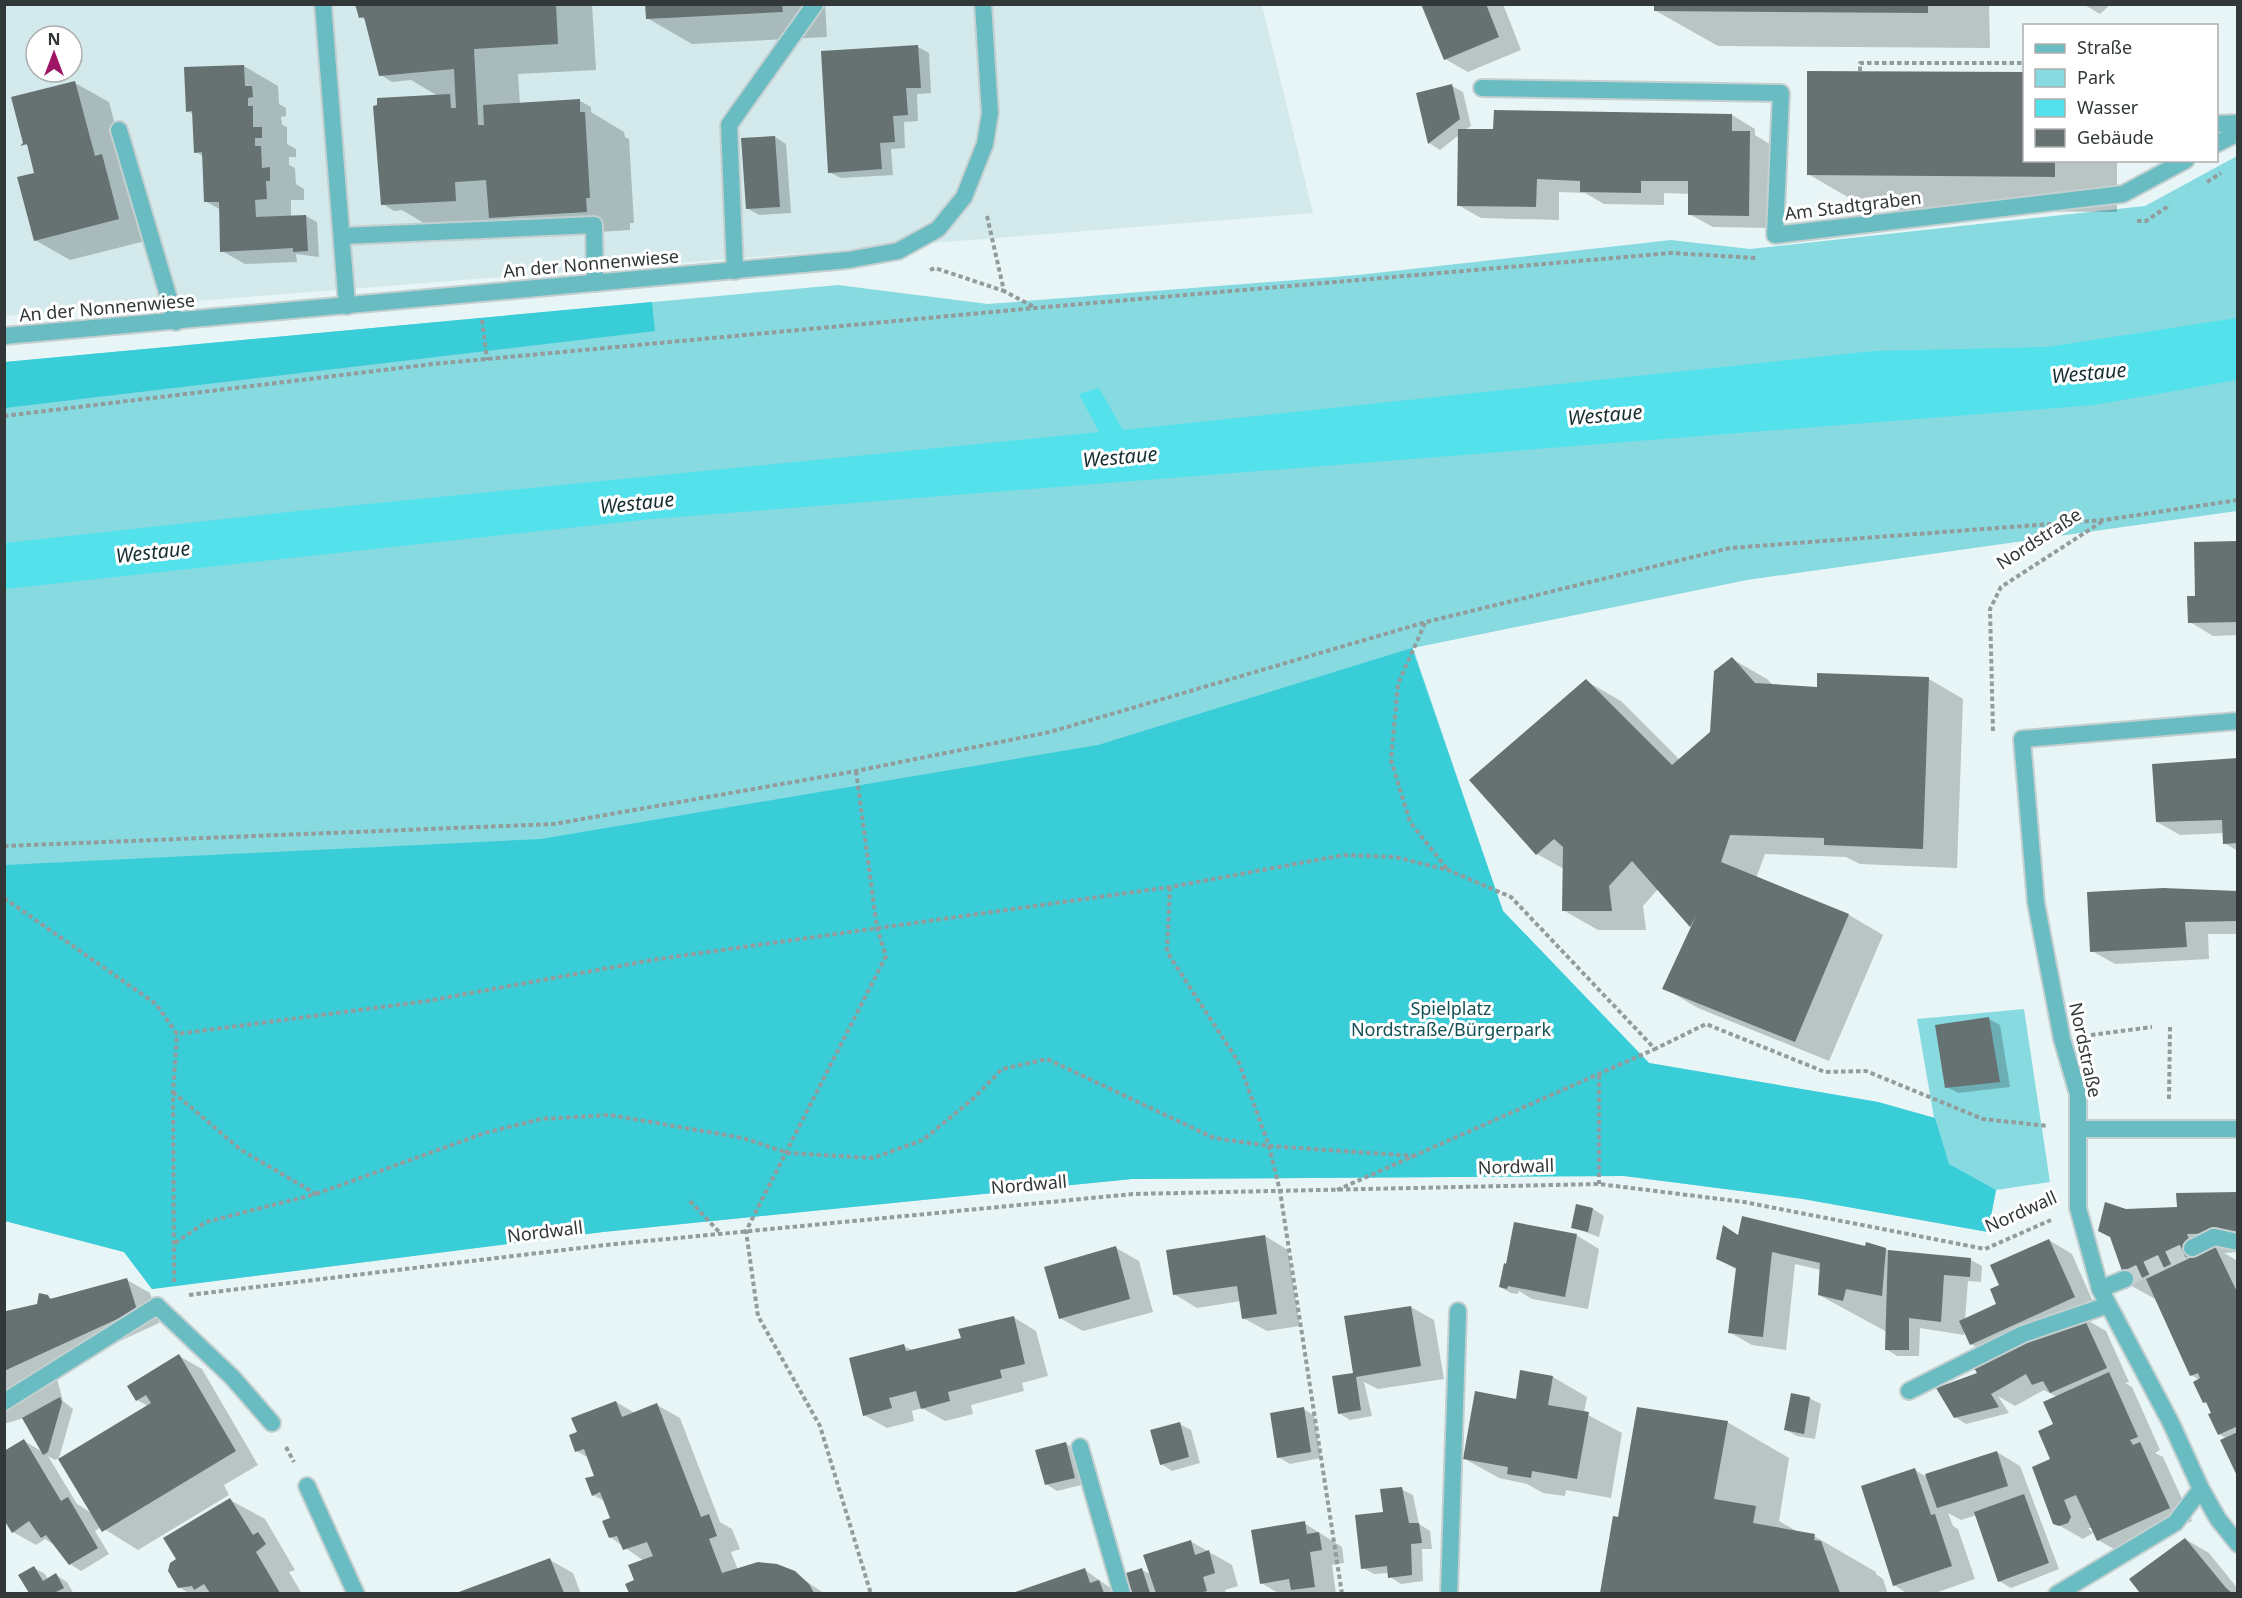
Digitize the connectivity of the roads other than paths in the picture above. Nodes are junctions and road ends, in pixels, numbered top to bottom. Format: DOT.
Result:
graph roads {
  1 [pos="323,4"];
  2 [pos="816,4"];
  3 [pos="983,4"];
  4 [pos="1482,88"];
  5 [pos="2238,123"];
  6 [pos="2218,124"];
  7 [pos="119,130"];
  8 [pos="2238,133"];
  9 [pos="2218,143"];
  10 [pos="2182,162"];
  11 [pos="342,236"];
  12 [pos="735,270"];
  13 [pos="595,283"];
  14 [pos="347,306"];
  15 [pos="176,322"];
  16 [pos="4,336"];
  17 [pos="2238,721"];
  18 [pos="2079,1129"];
  19 [pos="2238,1129"];
  20 [pos="2238,1242"];
  21 [pos="2192,1248"];
  22 [pos="2125,1279"];
  23 [pos="2100,1289"];
  24 [pos="2108,1305"];
  25 [pos="1458,1311"];
  26 [pos="1909,1390"];
  27 [pos="4,1402"];
  28 [pos="272,1423"];
  29 [pos="1080,1447"];
  30 [pos="307,1486"];
  31 [pos="2201,1489"];
  32 [pos="2236,1539"];
  33 [pos="2060,1592"];
  34 [pos="356,1593"];
  35 [pos="1122,1593"];
  36 [pos="1449,1593"];
  1 -- 11 [label="street"];
  2 -- 12 [label="street"];
  3 -- 12 [label="street, An der Nonnenwiese"];
  4 -- 10 [label="street, Am Stadtgraben"];
  5 -- 6 [label="street"];
  7 -- 15 [label="street"];
  8 -- 9 [label="street"];
  11 -- 13 [label="street"];
  11 -- 14 [label="street"];
  12 -- 13 [label="street, An der Nonnenwiese"];
  13 -- 14 [label="street, An der Nonnenwiese"];
  14 -- 15 [label="street, An der Nonnenwiese"];
  15 -- 16 [label="street, An der Nonnenwiese"];
  17 -- 18 [label="street, Nordstraße"];
  18 -- 19 [label="street"];
  18 -- 23 [label="street, Nordstraße"];
  20 -- 21 [label="street"];
  22 -- 23 [label="street"];
  23 -- 24 [label="street, Nordstraße"];
  24 -- 26 [label="street"];
  24 -- 31 [label="street, Nordstraße"];
  25 -- 36 [label="street"];
  27 -- 28 [label="street"];
  29 -- 35 [label="street"];
  30 -- 34 [label="street"];
  31 -- 32 [label="street, Nordstraße"];
  31 -- 33 [label="street"];
}
